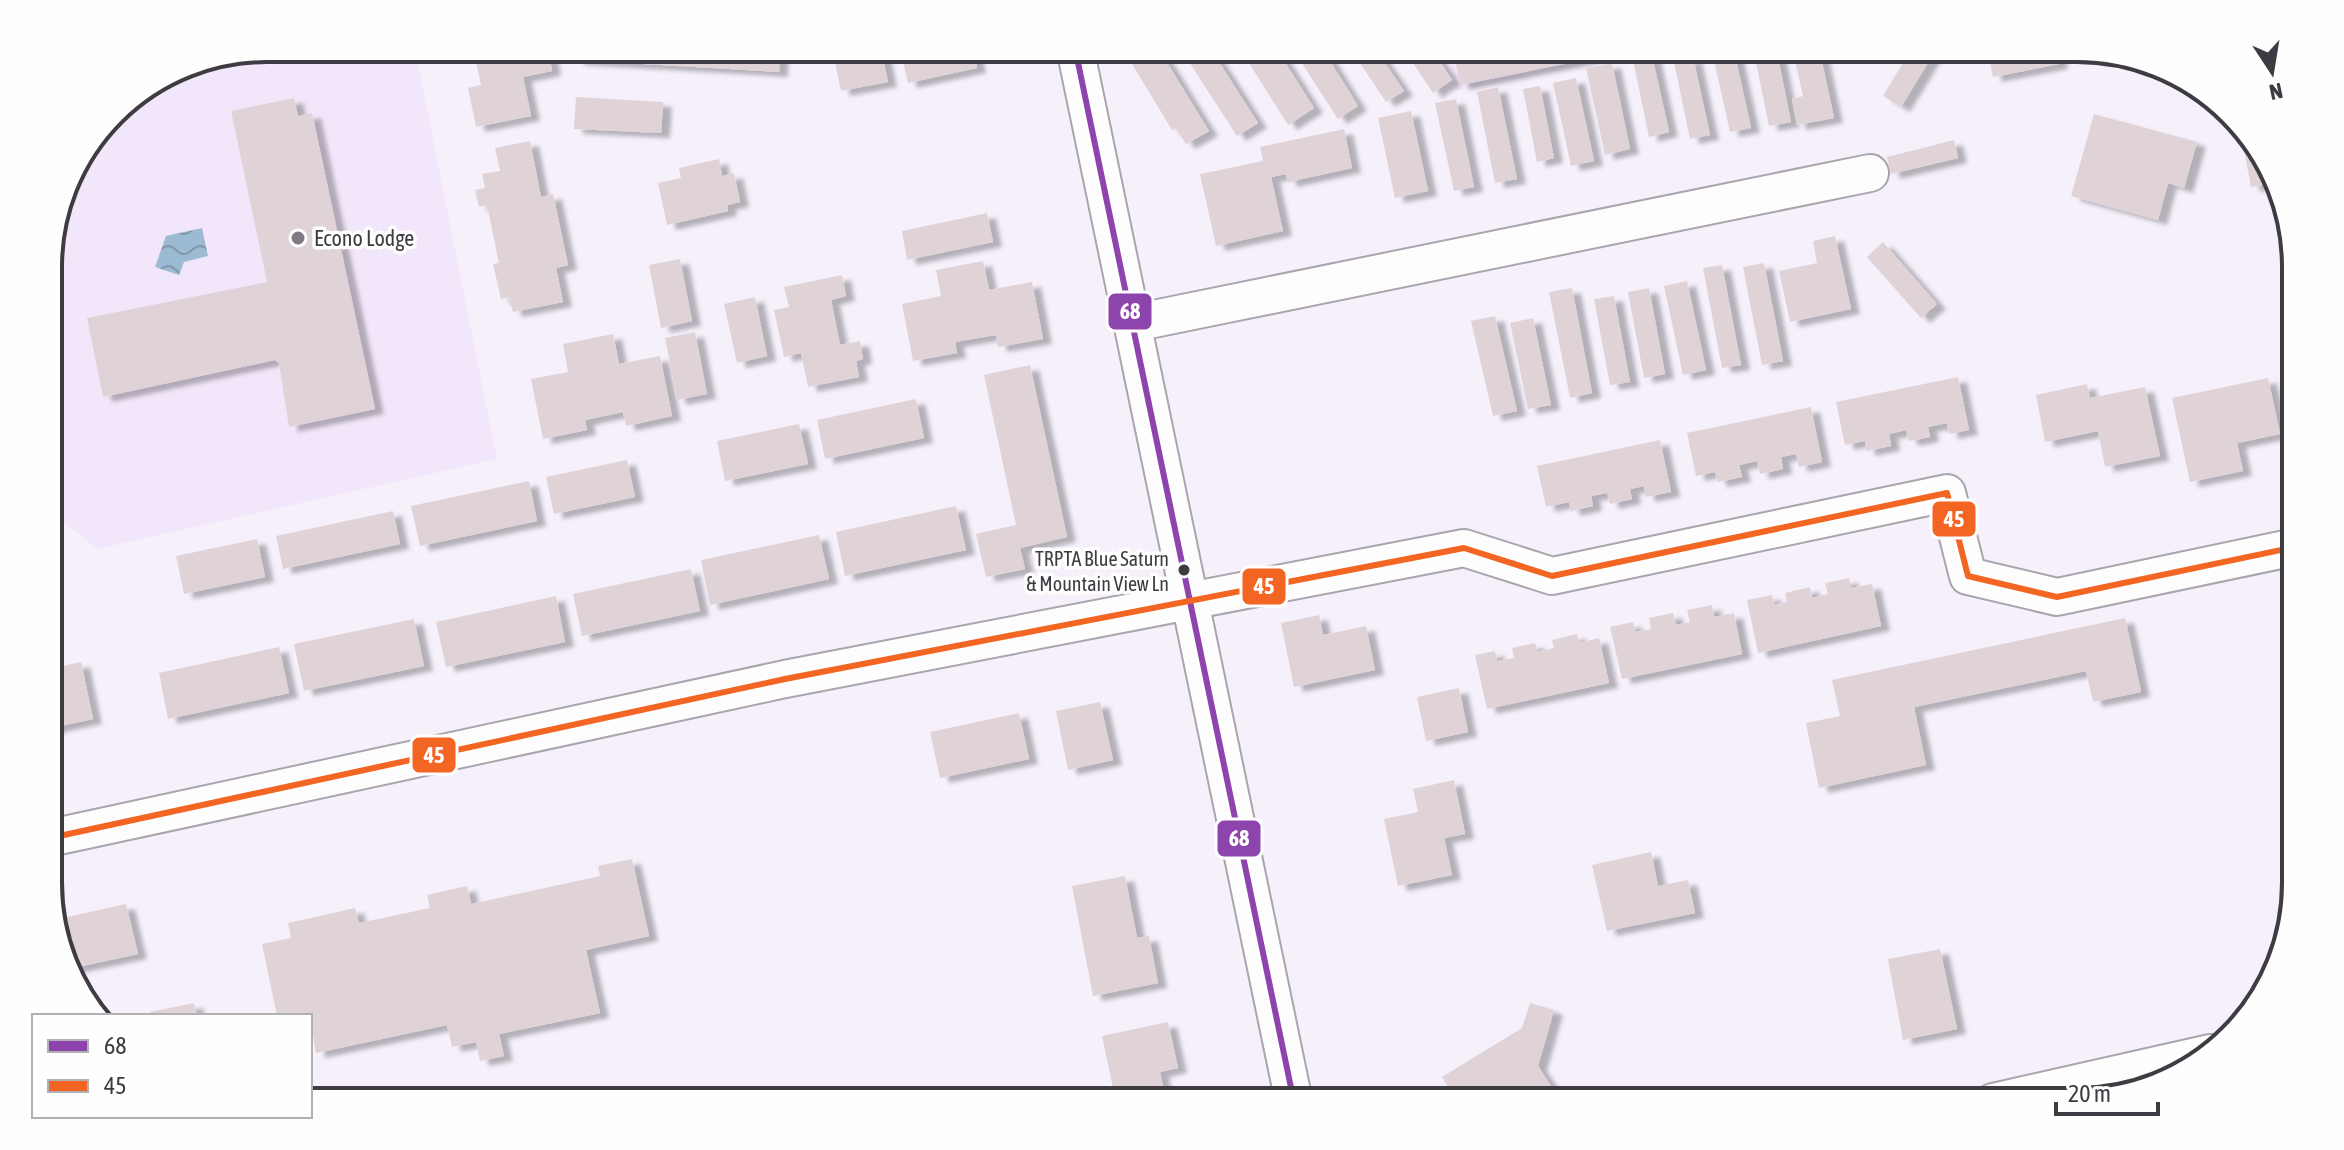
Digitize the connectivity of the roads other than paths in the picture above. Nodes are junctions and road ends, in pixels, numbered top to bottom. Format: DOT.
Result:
graph roads {
  1 [pos="1078,62"];
  2 [pos="1870,173"];
  3 [pos="1134,323"];
  4 [pos="2282,550"];
  5 [pos="1191,599"];
  6 [pos="62,835"];
  7 [pos="2180,1060"];
  8 [pos="1291,1088"];
  9 [pos="2055,1088"];
  1 -- 3 [label="street"];
  2 -- 3 [label="street"];
  3 -- 5 [label="street"];
  4 -- 5 [label="street"];
  5 -- 6 [label="street"];
  5 -- 8 [label="street"];
  7 -- 9 [label="street"];
}
